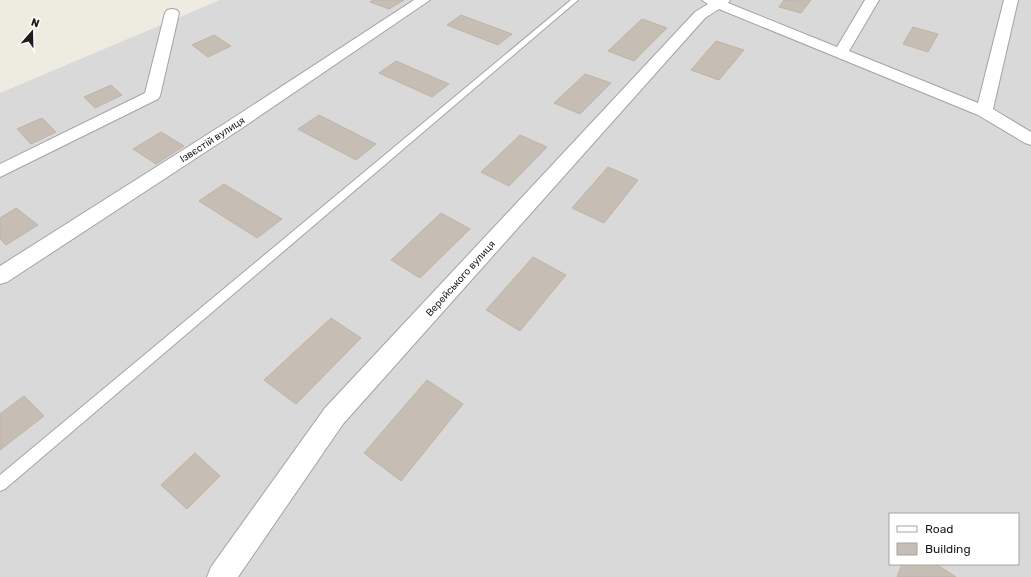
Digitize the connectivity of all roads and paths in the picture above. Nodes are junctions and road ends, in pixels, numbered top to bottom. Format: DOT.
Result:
graph roads {
  1 [pos="423,0"];
  2 [pos="575,0"];
  3 [pos="872,0"];
  4 [pos="1011,0"];
  5 [pos="716,1"];
  6 [pos="172,13"];
  7 [pos="840,54"];
  8 [pos="984,112"];
  9 [pos="1031,139"];
  10 [pos="0,171"];
  11 [pos="0,276"];
  12 [pos="0,484"];
  13 [pos="221,577"];
  1 -- 11 [label="street, Ізвєстій вулиця"];
  2 -- 12 [label="lane"];
  3 -- 7 [label="street"];
  4 -- 8 [label="street"];
  5 -- 7 [label="street"];
  5 -- 13 [label="street, Верейського вулиця"];
  6 -- 10 [label="street"];
  7 -- 8 [label="street"];
  8 -- 9 [label="street"];
}
